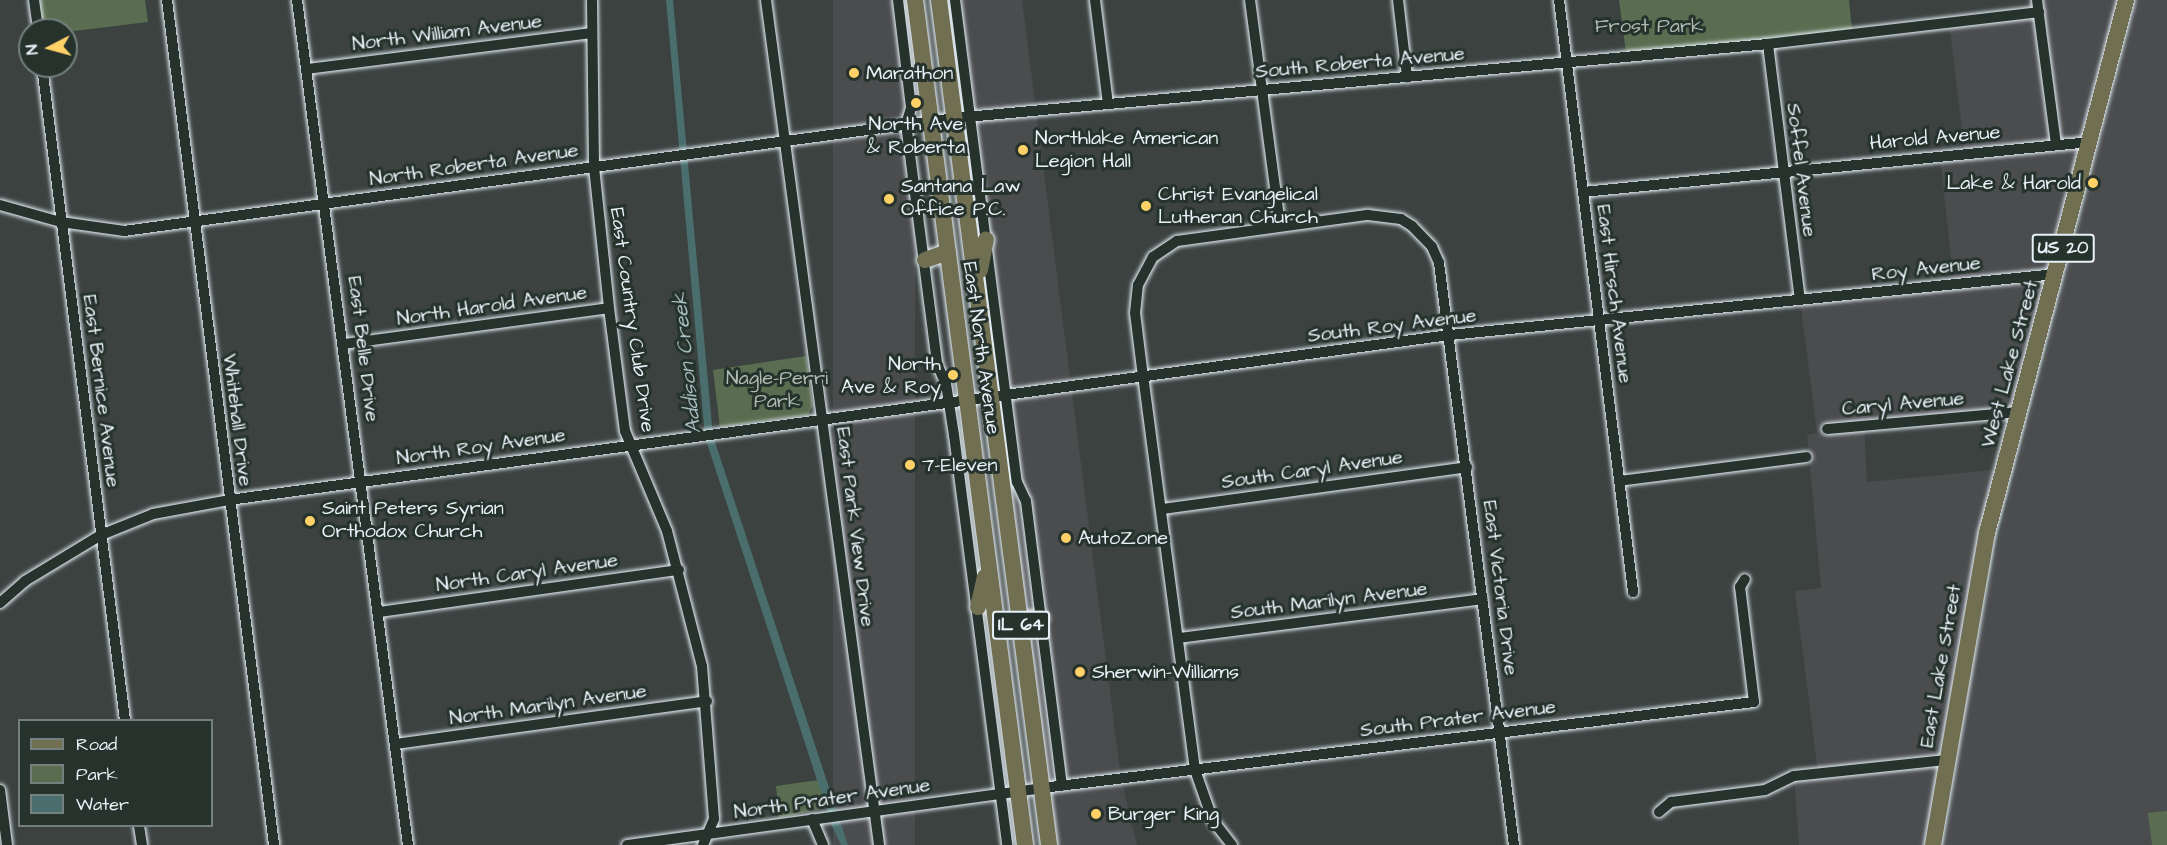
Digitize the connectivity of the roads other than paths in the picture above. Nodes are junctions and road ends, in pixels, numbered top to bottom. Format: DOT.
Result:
graph roads {
  1 [pos="34,0"];
  2 [pos="167,0"];
  3 [pos="297,0"];
  4 [pos="592,0"];
  5 [pos="766,0"];
  6 [pos="898,0"];
  7 [pos="915,0"];
  8 [pos="939,0"];
  9 [pos="955,0"];
  10 [pos="1095,0"];
  11 [pos="1250,0"];
  12 [pos="1398,0"];
  13 [pos="1559,0"];
  14 [pos="2037,0"];
  15 [pos="2126,0"];
  16 [pos="2039,12"];
  17 [pos="36,18"];
  18 [pos="591,33"];
  19 [pos="1768,44"];
  20 [pos="1566,62"];
  21 [pos="307,69"];
  22 [pos="1407,77"];
  23 [pos="44,78"];
  24 [pos="1264,90"];
  25 [pos="1108,104"];
  26 [pos="962,117"];
  27 [pos="931,121"];
  28 [pos="906,124"];
  29 [pos="784,141"];
  30 [pos="2090,142"];
  31 [pos="2056,145"];
  32 [pos="594,167"];
  33 [pos="1783,170"];
  34 [pos="1583,192"];
  35 [pos="325,204"];
  36 [pos="0,205"];
  37 [pos="62,222"];
  38 [pos="194,222"];
  39 [pos="1280,225"];
  40 [pos="986,240"];
  41 [pos="948,252"];
  42 [pos="925,260"];
  43 [pos="2056,274"];
  44 [pos="978,294"];
  45 [pos="1800,300"];
  46 [pos="609,308"];
  47 [pos="1599,320"];
  48 [pos="1450,335"];
  49 [pos="344,344"];
  50 [pos="1143,377"];
  51 [pos="998,394"];
  52 [pos="967,399"];
  53 [pos="949,401"];
  54 [pos="2019,412"];
  55 [pos="824,418"];
  56 [pos="1827,429"];
  57 [pos="631,445"];
  58 [pos="1806,457"];
  59 [pos="1467,467"];
  60 [pos="361,482"];
  61 [pos="1619,482"];
  62 [pos="1996,495"];
  63 [pos="229,500"];
  64 [pos="1162,509"];
  65 [pos="101,535"];
  66 [pos="988,559"];
  67 [pos="679,570"];
  68 [pos="1745,579"];
  69 [pos="1633,592"];
  70 [pos="1483,599"];
  71 [pos="0,603"];
  72 [pos="978,607"];
  73 [pos="379,612"];
  74 [pos="1041,618"];
  75 [pos="1020,620"];
  76 [pos="1179,638"];
  77 [pos="707,701"];
  78 [pos="125,719"];
  79 [pos="1500,732"];
  80 [pos="395,744"];
  81 [pos="1946,760"];
  82 [pos="1196,770"];
  83 [pos="1062,786"];
  84 [pos="1042,788"];
  85 [pos="0,790"];
  86 [pos="1010,793"];
  87 [pos="873,811"];
  88 [pos="1659,812"];
  89 [pos="812,819"];
  90 [pos="139,827"];
  91 [pos="710,834"];
  92 [pos="7,845"];
  93 [pos="142,845"];
  94 [pos="274,845"];
  95 [pos="408,845"];
  96 [pos="627,845"];
  97 [pos="703,845"];
  98 [pos="823,845"];
  99 [pos="879,845"];
  100 [pos="1007,845"];
  101 [pos="1025,845"];
  102 [pos="1049,845"];
  103 [pos="1232,845"];
  104 [pos="1514,845"];
  105 [pos="1933,845"];
  1 -- 17 [label="street"];
  2 -- 38 [label="street, Whitehall Drive"];
  3 -- 21 [label="street, East Belle Drive"];
  4 -- 18 [label="street, East Country Club Drive"];
  5 -- 29 [label="street, East Park View Drive"];
  6 -- 28 [label="street"];
  7 -- 27 [label="main road, East North Avenue / IL 64"];
  8 -- 26 [label="main road, East North Avenue / IL 64"];
  9 -- 26 [label="street, East North Avenue"];
  10 -- 25 [label="street"];
  11 -- 24 [label="street"];
  12 -- 22 [label="street"];
  13 -- 20 [label="street, East Hirsch Avenue"];
  14 -- 16 [label="street"];
  15 -- 30 [label="main road, West Lake Street / US 20"];
  16 -- 19 [label="street"];
  16 -- 31 [label="street"];
  18 -- 21 [label="street, North William Avenue"];
  18 -- 32 [label="street, East Country Club Drive"];
  19 -- 20 [label="street, South Roberta Avenue"];
  19 -- 33 [label="street, Soffel Avenue"];
  20 -- 22 [label="street, South Roberta Avenue"];
  20 -- 34 [label="street, East Hirsch Avenue"];
  21 -- 35 [label="street, East Belle Drive"];
  22 -- 24 [label="street, South Roberta Avenue"];
  23 -- 37 [label="street, East Bernice Avenue"];
  24 -- 25 [label="street, South Roberta Avenue"];
  24 -- 39 [label="street"];
  25 -- 26 [label="street, South Roberta Avenue"];
  26 -- 27 [label="street, North Roberta Avenue"];
  26 -- 40 [label="street, East North Avenue"];
  26 -- 44 [label="main road, East North Avenue / IL 64"];
  27 -- 28 [label="street, North Roberta Avenue"];
  27 -- 41 [label="main road, East North Avenue / IL 64"];
  28 -- 29 [label="street, North Roberta Avenue"];
  28 -- 42 [label="street, East North Avenue"];
  29 -- 32 [label="street, North Roberta Avenue"];
  29 -- 55 [label="street, East Park View Drive"];
  30 -- 31 [label="street, Harold Avenue"];
  30 -- 43 [label="main road, West Lake Street / US 20"];
  31 -- 33 [label="street, Harold Avenue"];
  32 -- 35 [label="street, North Roberta Avenue"];
  32 -- 46 [label="street, East Country Club Drive"];
  33 -- 34 [label="street, Harold Avenue"];
  33 -- 45 [label="street, Soffel Avenue"];
  34 -- 47 [label="street, East Hirsch Avenue"];
  35 -- 38 [label="street, North Roberta Avenue"];
  35 -- 49 [label="street, East Belle Drive"];
  36 -- 37 [label="street, North Roberta Avenue"];
  37 -- 38 [label="street, North Roberta Avenue"];
  37 -- 65 [label="street, East Bernice Avenue"];
  38 -- 63 [label="street, Whitehall Drive"];
  39 -- 48 [label="street, East Victoria Drive"];
  39 -- 50 [label="street, East Victoria Drive"];
  40 -- 44 [label="main road"];
  40 -- 51 [label="street, East North Avenue"];
  41 -- 42 [label="main road"];
  41 -- 52 [label="main road, East North Avenue / IL 64"];
  42 -- 53 [label="street, East North Avenue"];
  43 -- 45 [label="street, Roy Avenue"];
  43 -- 54 [label="main road, West Lake Street / US 20"];
  44 -- 51 [label="main road, East North Avenue / IL 64"];
  45 -- 47 [label="street, South Roy Avenue"];
  46 -- 49 [label="street, North Harold Avenue"];
  46 -- 57 [label="street, East Country Club Drive"];
  47 -- 48 [label="street, South Roy Avenue"];
  47 -- 61 [label="street, East Hirsch Avenue"];
  48 -- 50 [label="street, South Roy Avenue"];
  48 -- 59 [label="street, East Victoria Drive"];
  49 -- 60 [label="street, East Belle Drive"];
  50 -- 51 [label="street, South Roy Avenue"];
  50 -- 64 [label="street, East Victoria Drive"];
  51 -- 52 [label="street, North Roy Avenue"];
  51 -- 74 [label="street, East North Avenue"];
  51 -- 75 [label="main road, East North Avenue / IL 64"];
  52 -- 53 [label="street, North Roy Avenue"];
  52 -- 66 [label="main road, East North Avenue / IL 64"];
  53 -- 55 [label="street, North Roy Avenue"];
  53 -- 72 [label="street, East North Avenue"];
  54 -- 56 [label="street, Caryl Avenue"];
  54 -- 62 [label="main road, West Lake Street / US 20"];
  55 -- 57 [label="street, North Roy Avenue"];
  55 -- 87 [label="street, East Park View Drive"];
  57 -- 60 [label="street, North Roy Avenue"];
  57 -- 67 [label="street, East Country Club Drive"];
  58 -- 61 [label="street"];
  59 -- 64 [label="street, South Caryl Avenue"];
  59 -- 70 [label="street, East Victoria Drive"];
  60 -- 63 [label="street, North Roy Avenue"];
  60 -- 73 [label="street, East Belle Drive"];
  61 -- 69 [label="street, East Hirsch Avenue"];
  62 -- 81 [label="main road, East Lake Street / US 20"];
  63 -- 65 [label="street, North Roy Avenue"];
  63 -- 94 [label="street, Whitehall Drive"];
  64 -- 76 [label="street, East Victoria Drive"];
  65 -- 71 [label="street, North Roy Avenue"];
  65 -- 78 [label="street, East Bernice Avenue"];
  66 -- 72 [label="main road"];
  66 -- 86 [label="main road, East North Avenue / IL 64"];
  67 -- 73 [label="street, North Caryl Avenue"];
  67 -- 77 [label="street, East Country Club Drive"];
  68 -- 79 [label="street, South Prater Avenue"];
  70 -- 76 [label="street, South Marilyn Avenue"];
  70 -- 79 [label="street, East Victoria Drive"];
  72 -- 86 [label="street, East North Avenue"];
  73 -- 80 [label="street, East Belle Drive"];
  74 -- 75 [label="main road"];
  74 -- 83 [label="street, East North Avenue"];
  75 -- 84 [label="main road, East North Avenue / IL 64"];
  76 -- 82 [label="street, East Victoria Drive"];
  77 -- 80 [label="street, North Marilyn Avenue"];
  77 -- 91 [label="street, East Country Club Drive"];
  79 -- 82 [label="street, South Prater Avenue"];
  79 -- 104 [label="street, East Victoria Drive"];
  80 -- 95 [label="street, East Belle Drive"];
  81 -- 88 [label="street"];
  81 -- 105 [label="main road, East Lake Street / US 20"];
  82 -- 83 [label="street, South Prater Avenue"];
  82 -- 103 [label="street, East Victoria Drive"];
  83 -- 84 [label="street, South Prater Avenue"];
  84 -- 86 [label="street, North Prater Avenue"];
  84 -- 102 [label="main road, East North Avenue / IL 64"];
  85 -- 92 [label="street"];
  86 -- 87 [label="street, North Prater Avenue"];
  86 -- 100 [label="street, East North Avenue"];
  86 -- 101 [label="main road, East North Avenue / IL 64"];
  87 -- 89 [label="street, North Prater Avenue"];
  87 -- 99 [label="street, East Park View Drive"];
  89 -- 91 [label="street, North Prater Avenue"];
  89 -- 98 [label="street"];
  90 -- 93 [label="street"];
  91 -- 96 [label="street, North Prater Avenue"];
  91 -- 97 [label="street, East Country Club Drive"];
}
